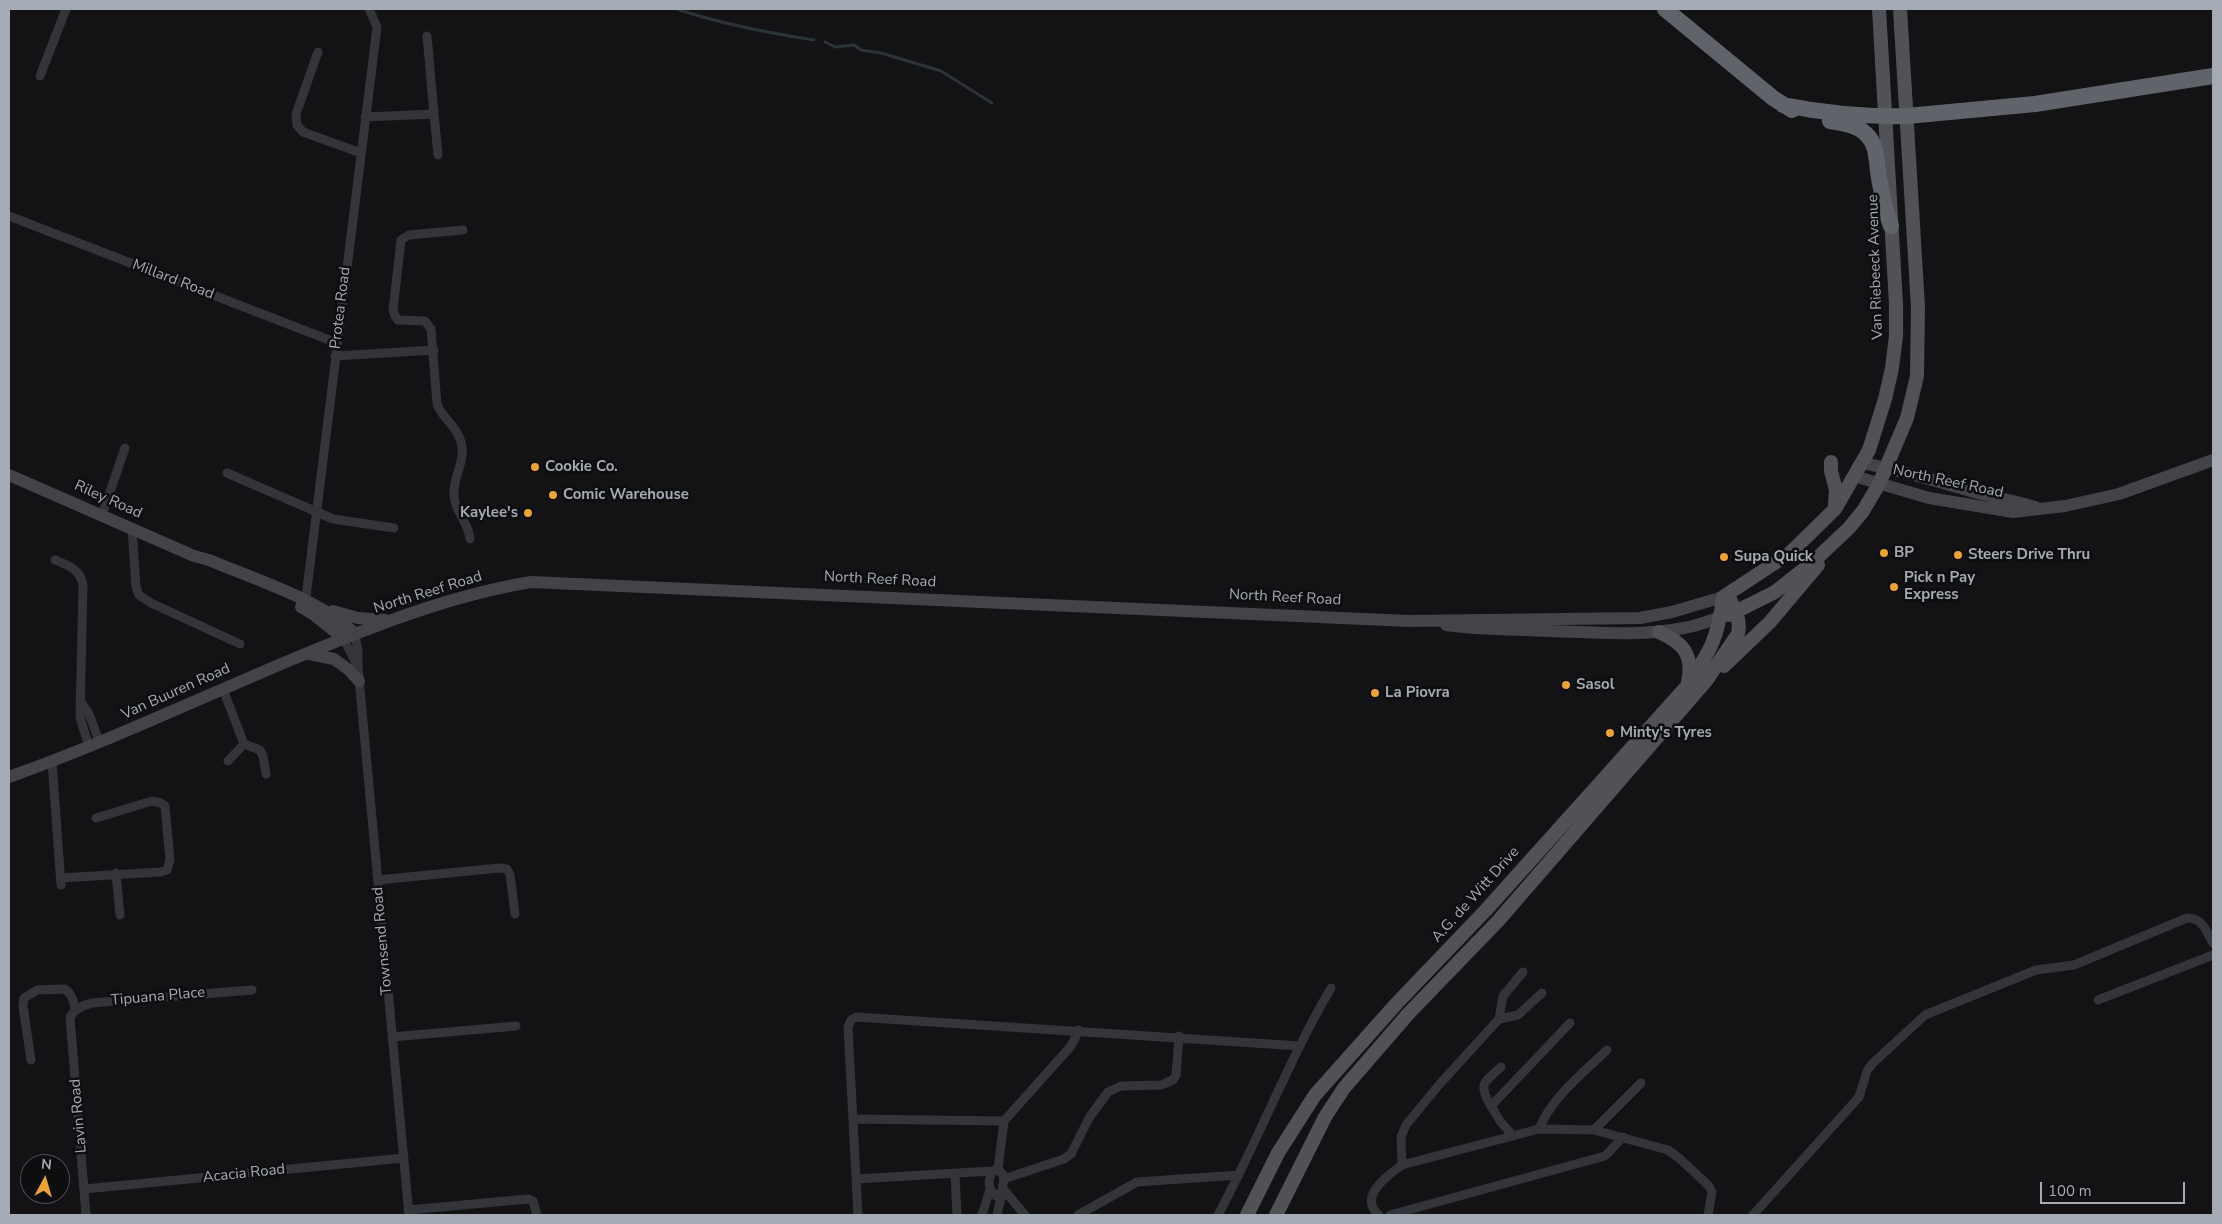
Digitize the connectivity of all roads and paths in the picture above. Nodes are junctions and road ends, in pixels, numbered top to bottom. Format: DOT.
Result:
graph roads {
  1 [pos="66,9"];
  2 [pos="369,9"];
  3 [pos="1665,9"];
  4 [pos="1879,9"];
  5 [pos="1900,9"];
  6 [pos="427,36"];
  7 [pos="318,52"];
  8 [pos="40,76"];
  9 [pos="2213,76"];
  10 [pos="1783,105"];
  11 [pos="434,114"];
  12 [pos="1907,116"];
  13 [pos="365,117"];
  14 [pos="1886,117"];
  15 [pos="361,153"];
  16 [pos="438,155"];
  17 [pos="9,216"];
  18 [pos="1891,226"];
  19 [pos="463,230"];
  20 [pos="337,343"];
  21 [pos="434,350"];
  22 [pos="335,356"];
  23 [pos="125,448"];
  24 [pos="2213,460"];
  25 [pos="1831,462"];
  26 [pos="1862,463"];
  27 [pos="1887,468"];
  28 [pos="227,473"];
  29 [pos="9,475"];
  30 [pos="1854,476"];
  31 [pos="1879,484"];
  32 [pos="2037,508"];
  33 [pos="1835,509"];
  34 [pos="317,513"];
  35 [pos="102,515"];
  36 [pos="132,528"];
  37 [pos="394,528"];
  38 [pos="1849,528"];
  39 [pos="470,539"];
  40 [pos="55,560"];
  41 [pos="1726,597"];
  42 [pos="305,605"];
  43 [pos="322,609"];
  44 [pos="1737,612"];
  45 [pos="1721,618"];
  46 [pos="390,620"];
  47 [pos="1412,621"];
  48 [pos="1659,632"];
  49 [pos="348,635"];
  50 [pos="240,644"];
  51 [pos="307,654"];
  52 [pos="359,681"];
  53 [pos="1706,681"];
  54 [pos="1688,685"];
  55 [pos="223,689"];
  56 [pos="244,744"];
  57 [pos="94,745"];
  58 [pos="52,762"];
  59 [pos="228,762"];
  60 [pos="266,774"];
  61 [pos="9,777"];
  62 [pos="1613,778"];
  63 [pos="96,818"];
  64 [pos="116,873"];
  65 [pos="378,880"];
  66 [pos="515,914"];
  67 [pos="120,915"];
  68 [pos="2213,943"];
  69 [pos="2213,955"];
  70 [pos="1523,972"];
  71 [pos="1331,988"];
  72 [pos="252,990"];
  73 [pos="1542,993"];
  74 [pos="2098,1000"];
  75 [pos="1397,1003"];
  76 [pos="73,1013"];
  77 [pos="1409,1013"];
  78 [pos="1499,1019"];
  79 [pos="1570,1023"];
  80 [pos="516,1026"];
  81 [pos="1079,1030"];
  82 [pos="1370,1032"];
  83 [pos="1179,1036"];
  84 [pos="392,1037"];
  85 [pos="1383,1042"];
  86 [pos="1300,1046"];
  87 [pos="1607,1050"];
  88 [pos="31,1060"];
  89 [pos="1501,1067"];
  90 [pos="1641,1083"];
  91 [pos="1491,1106"];
  92 [pos="853,1119"];
  93 [pos="1004,1121"];
  94 [pos="1539,1129"];
  95 [pos="1594,1130"];
  96 [pos="1513,1136"];
  97 [pos="1623,1137"];
  98 [pos="404,1158"];
  99 [pos="1402,1165"];
  100 [pos="995,1170"];
  101 [pos="954,1174"];
  102 [pos="1240,1176"];
  103 [pos="856,1179"];
  104 [pos="1004,1179"];
  105 [pos="85,1189"];
  106 [pos="990,1189"];
  107 [pos="1003,1192"];
  108 [pos="409,1213"];
  109 [pos="86,1215"];
  110 [pos="537,1215"];
  111 [pos="858,1215"];
  112 [pos="956,1215"];
  113 [pos="982,1215"];
  114 [pos="997,1215"];
  115 [pos="1025,1215"];
  116 [pos="1078,1215"];
  117 [pos="1218,1215"];
  118 [pos="1247,1215"];
  119 [pos="1276,1215"];
  120 [pos="1379,1215"];
  121 [pos="1390,1215"];
  122 [pos="1708,1215"];
  123 [pos="1753,1215"];
  1 -- 8 [label="street"];
  2 -- 13 [label="street, Protea Road"];
  3 -- 10 [label="highway"];
  4 -- 14 [label="main road, Van Riebeeck Avenue"];
  5 -- 12 [label="main road"];
  6 -- 11 [label="street"];
  7 -- 15 [label="street"];
  9 -- 12 [label="highway"];
  10 -- 14 [label="highway"];
  10 -- 18 [label="highway"];
  11 -- 13 [label="street"];
  11 -- 16 [label="street"];
  12 -- 14 [label="highway"];
  12 -- 27 [label="main road"];
  13 -- 15 [label="street, Protea Road"];
  14 -- 18 [label="main road, Van Riebeeck Avenue"];
  15 -- 20 [label="street, Protea Road"];
  17 -- 20 [label="street, Millard Road"];
  18 -- 26 [label="main road, Van Riebeeck Avenue"];
  19 -- 21 [label="street"];
  20 -- 22 [label="street, Protea Road"];
  21 -- 22 [label="street"];
  21 -- 39 [label="street"];
  22 -- 34 [label="street, Protea Road"];
  23 -- 35 [label="street"];
  24 -- 32 [label="main road, North Reef Road"];
  25 -- 33 [label="main road"];
  26 -- 27 [label="main road, North Reef Road"];
  26 -- 30 [label="main road, Van Riebeeck Avenue"];
  27 -- 31 [label="main road"];
  27 -- 32 [label="main road, North Reef Road"];
  28 -- 34 [label="street"];
  29 -- 35 [label="main road, Riley Road"];
  30 -- 31 [label="main road, North Reef Road"];
  30 -- 33 [label="main road, Van Riebeeck Avenue"];
  31 -- 32 [label="main road, North Reef Road"];
  31 -- 38 [label="main road"];
  33 -- 41 [label="main road, Van Riebeeck Avenue"];
  34 -- 37 [label="street"];
  34 -- 42 [label="street, Protea Road"];
  35 -- 36 [label="main road, Riley Road"];
  36 -- 42 [label="main road, Riley Road"];
  36 -- 50 [label="street"];
  38 -- 44 [label="main road"];
  38 -- 53 [label="main road"];
  40 -- 57 [label="street"];
  41 -- 44 [label="main road"];
  41 -- 45 [label="main road, A.G. de Witt Drive"];
  41 -- 47 [label="main road, North Reef Road"];
  42 -- 43 [label="main road, Riley Road"];
  42 -- 49 [label="main road, Riley Road"];
  43 -- 46 [label="main road"];
  43 -- 49 [label="main road, Riley Road"];
  44 -- 45 [label="main road"];
  44 -- 53 [label="main road, A.G. de Witt Drive"];
  45 -- 48 [label="main road, North Reef Road"];
  45 -- 54 [label="main road, A.G. de Witt Drive"];
  46 -- 47 [label="main road, North Reef Road"];
  46 -- 49 [label="main road, North Reef Road"];
  47 -- 48 [label="main road, North Reef Road"];
  48 -- 54 [label="main road"];
  49 -- 51 [label="main road, Van Buuren Road"];
  49 -- 52 [label="street, Townsend Road"];
  51 -- 52 [label="main road"];
  51 -- 55 [label="main road, Van Buuren Road"];
  52 -- 65 [label="street, Townsend Road"];
  53 -- 62 [label="main road, A.G. de Witt Drive"];
  54 -- 62 [label="main road, A.G. de Witt Drive"];
  55 -- 56 [label="street"];
  55 -- 57 [label="main road, Van Buuren Road"];
  56 -- 59 [label="street"];
  56 -- 60 [label="street"];
  57 -- 58 [label="main road, Van Buuren Road"];
  58 -- 61 [label="main road, Van Buuren Road"];
  58 -- 64 [label="street"];
  62 -- 75 [label="main road, A.G. de Witt Drive"];
  62 -- 77 [label="main road, A.G. de Witt Drive"];
  63 -- 64 [label="street"];
  64 -- 67 [label="street"];
  65 -- 66 [label="street"];
  65 -- 84 [label="street, Townsend Road"];
  68 -- 123 [label="street"];
  69 -- 74 [label="street"];
  70 -- 78 [label="street"];
  71 -- 86 [label="street"];
  72 -- 76 [label="street, Tipuana Place"];
  73 -- 78 [label="street"];
  75 -- 77 [label="main road"];
  75 -- 82 [label="main road, A.G. de Witt Drive"];
  76 -- 88 [label="street"];
  76 -- 105 [label="street, Lavin Road"];
  77 -- 85 [label="main road, A.G. de Witt Drive"];
  78 -- 99 [label="street"];
  79 -- 91 [label="street"];
  80 -- 84 [label="street"];
  81 -- 83 [label="street"];
  81 -- 92 [label="street"];
  81 -- 93 [label="street"];
  82 -- 85 [label="main road"];
  82 -- 118 [label="main road, A.G. de Witt Drive"];
  83 -- 86 [label="street"];
  83 -- 104 [label="street"];
  84 -- 98 [label="street, Townsend Road"];
  85 -- 119 [label="main road, A.G. de Witt Drive"];
  86 -- 102 [label="street"];
  87 -- 94 [label="street"];
  89 -- 91 [label="street"];
  90 -- 95 [label="street"];
  91 -- 96 [label="street"];
  92 -- 93 [label="street"];
  92 -- 103 [label="street"];
  93 -- 100 [label="street"];
  94 -- 95 [label="street"];
  94 -- 96 [label="street"];
  95 -- 97 [label="street"];
  96 -- 99 [label="street"];
  97 -- 121 [label="street"];
  97 -- 122 [label="street"];
  98 -- 105 [label="street, Acacia Road"];
  98 -- 108 [label="street, Townsend Road"];
  99 -- 120 [label="street"];
  100 -- 101 [label="street"];
  100 -- 104 [label="street"];
  100 -- 106 [label="street"];
  101 -- 103 [label="street"];
  101 -- 112 [label="street"];
  102 -- 116 [label="street"];
  102 -- 117 [label="street"];
  103 -- 111 [label="street"];
  104 -- 107 [label="street"];
  105 -- 109 [label="street, Lavin Road"];
  106 -- 107 [label="street"];
  106 -- 113 [label="street"];
  107 -- 114 [label="street"];
  107 -- 115 [label="street"];
  108 -- 110 [label="street"];
}
